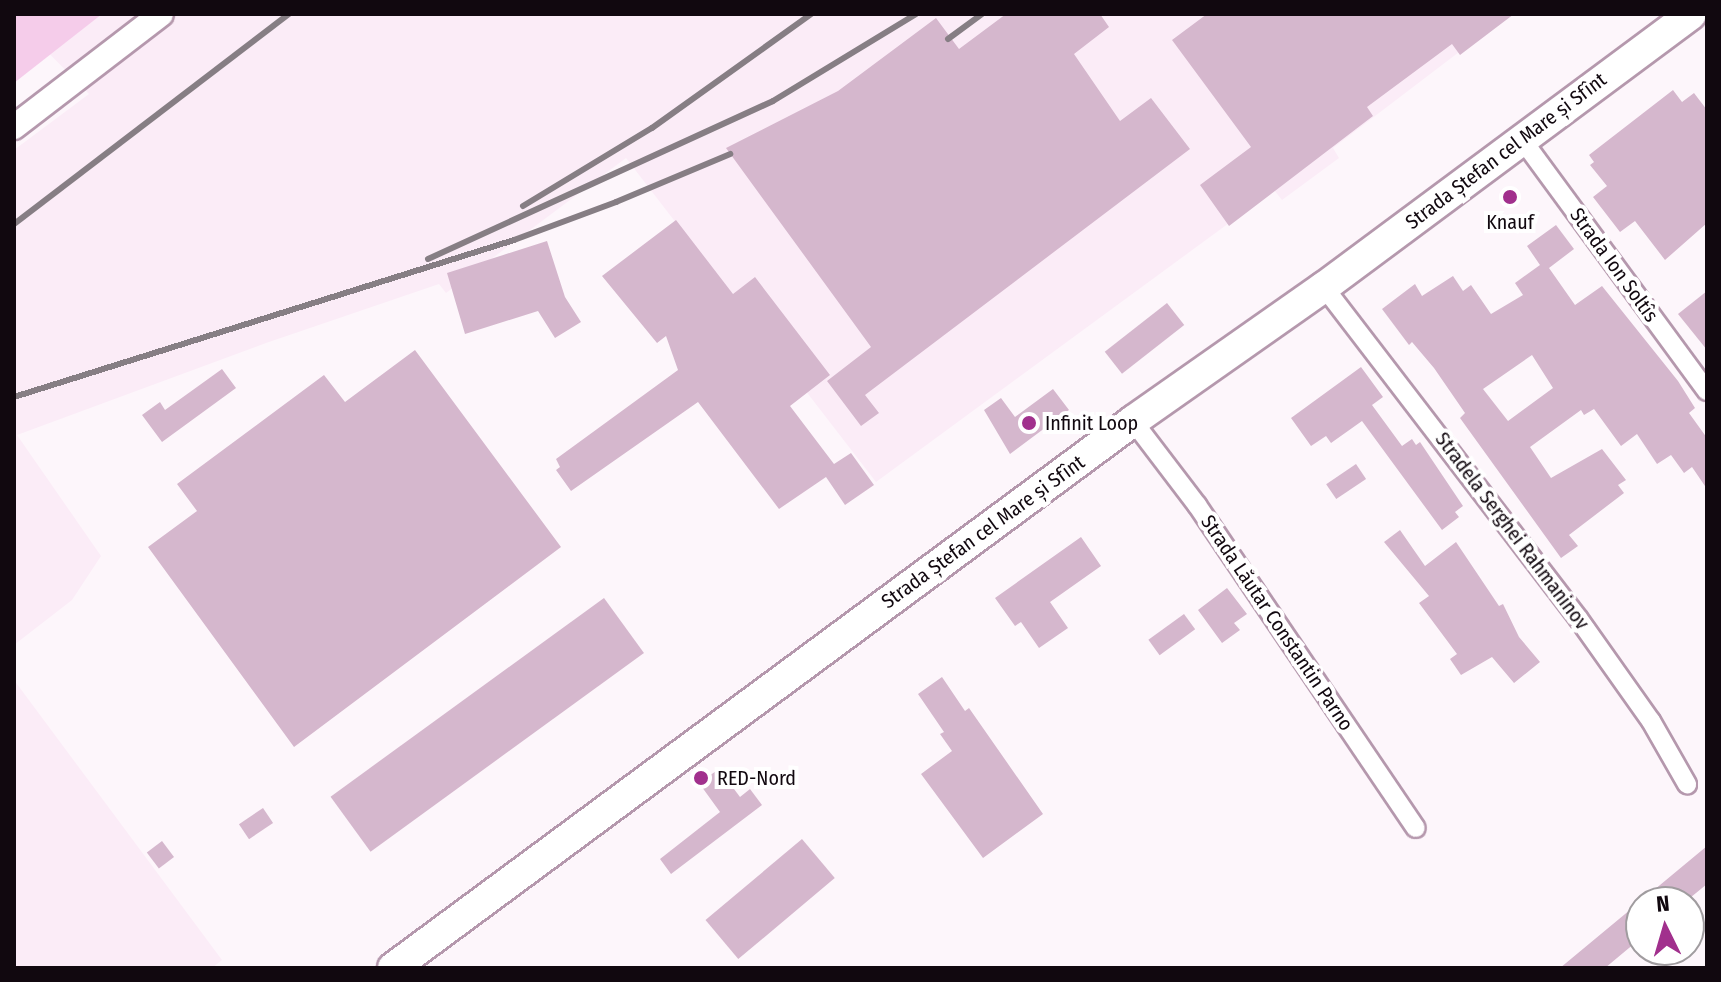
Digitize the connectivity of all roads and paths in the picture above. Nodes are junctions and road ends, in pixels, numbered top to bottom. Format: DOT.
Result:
graph roads {
  1 [pos="161,14"];
  2 [pos="1691,14"];
  3 [pos="14,127"];
  4 [pos="1521,138"];
  5 [pos="1324,287"];
  6 [pos="1707,391"];
  7 [pos="1133,421"];
  8 [pos="1687,784"];
  9 [pos="1416,828"];
  10 [pos="393,968"];
  1 -- 3 [label="street"];
  2 -- 4 [label="main road, Strada Ștefan cel Mare și Sfînt"];
  4 -- 5 [label="main road, Strada Ștefan cel Mare și Sfînt"];
  4 -- 6 [label="street, Strada Ion Soltîs"];
  5 -- 7 [label="main road, Strada Ștefan cel Mare și Sfînt"];
  5 -- 8 [label="street, Stradela Serghei Rahmaninov"];
  7 -- 9 [label="street, Strada Lăutar Constantin Parno"];
  7 -- 10 [label="main road, Strada Ștefan cel Mare și Sfînt"];
}
